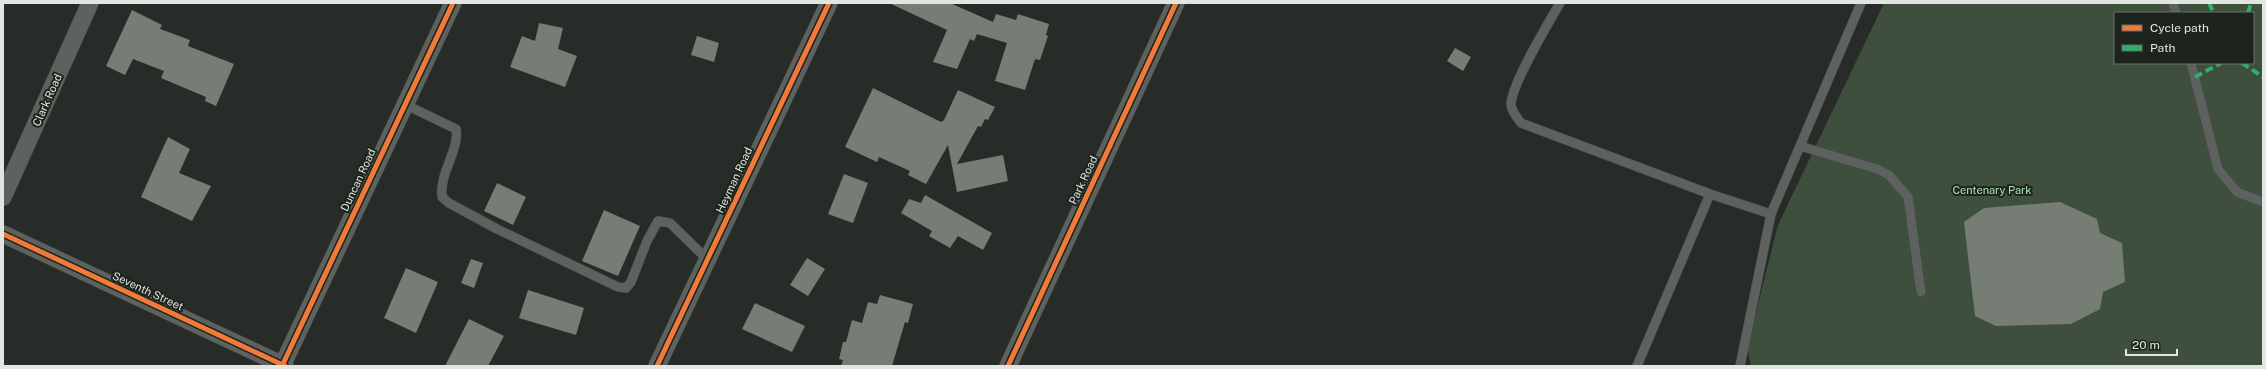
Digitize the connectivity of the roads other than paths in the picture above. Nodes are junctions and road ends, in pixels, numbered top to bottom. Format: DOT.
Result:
graph roads {
  1 [pos="90,3"];
  2 [pos="453,3"];
  3 [pos="829,3"];
  4 [pos="1176,3"];
  5 [pos="1560,3"];
  6 [pos="1861,3"];
  7 [pos="2190,64"];
  8 [pos="404,104"];
  9 [pos="1800,146"];
  10 [pos="1710,194"];
  11 [pos="3,197"];
  12 [pos="2263,202"];
  13 [pos="1771,214"];
  14 [pos="3,234"];
  15 [pos="708,260"];
  16 [pos="1921,292"];
  17 [pos="283,366"];
  18 [pos="657,366"];
  19 [pos="1008,366"];
  20 [pos="1637,366"];
  21 [pos="1740,366"];
  1 -- 11 [label="street, Clark Road"];
  2 -- 8 [label="street, Duncan Road"];
  3 -- 15 [label="street, Heyman Road"];
  4 -- 19 [label="street, Park Road"];
  5 -- 10 [label="lane"];
  6 -- 9 [label="lane"];
  7 -- 12 [label="lane"];
  8 -- 15 [label="lane"];
  8 -- 17 [label="street, Duncan Road"];
  9 -- 13 [label="lane"];
  9 -- 16 [label="lane"];
  10 -- 13 [label="lane"];
  10 -- 20 [label="lane"];
  13 -- 21 [label="lane"];
  14 -- 17 [label="street, Seventh Street"];
  15 -- 18 [label="street, Heyman Road"];
}
